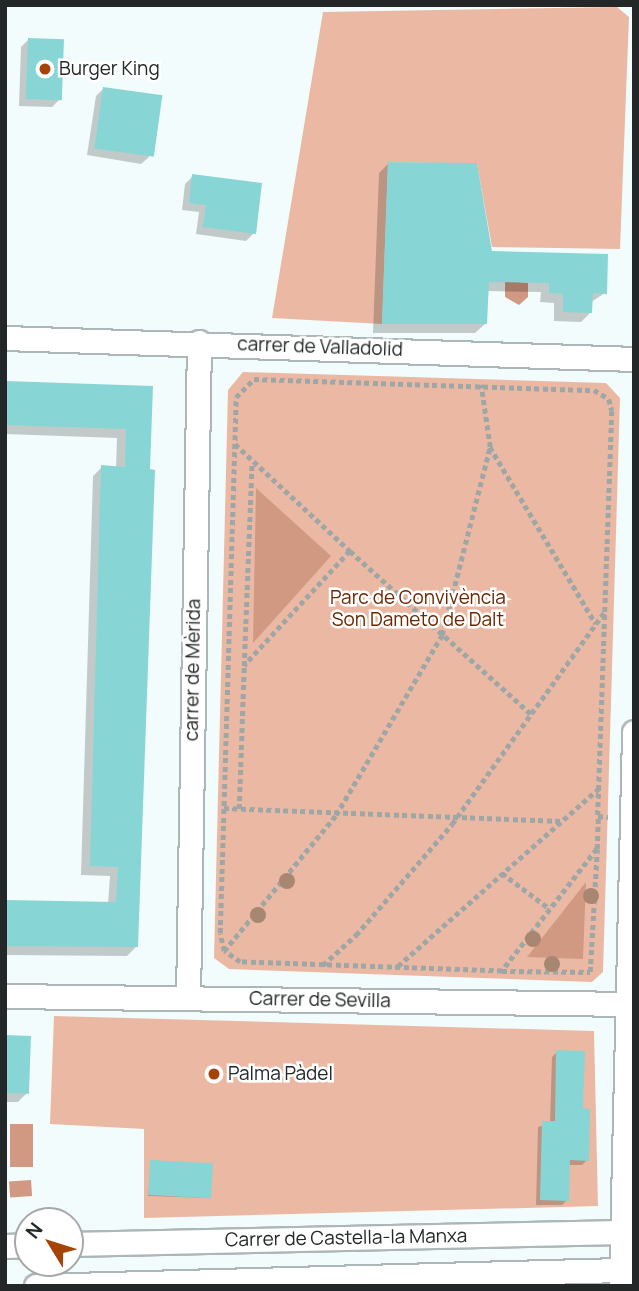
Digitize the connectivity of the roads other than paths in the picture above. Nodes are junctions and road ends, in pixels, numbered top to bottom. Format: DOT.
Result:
graph roads {
  1 [pos="5,338"];
  2 [pos="199,342"];
  3 [pos="634,359"];
  4 [pos="634,732"];
  5 [pos="633,791"];
  6 [pos="5,996"];
  7 [pos="188,998"];
  8 [pos="632,1004"];
  9 [pos="622,1232"];
  10 [pos="84,1244"];
  11 [pos="621,1278"];
  12 [pos="36,1286"];
  1 -- 2 [label="street, carrer de Valladolid"];
  2 -- 3 [label="street, carrer de Valladolid"];
  2 -- 7 [label="street, carrer de Mèrida"];
  4 -- 5 [label="street"];
  5 -- 8 [label="street"];
  6 -- 7 [label="street, Carrer de Sevilla"];
  7 -- 8 [label="street, Carrer de Sevilla"];
  8 -- 9 [label="street"];
  9 -- 10 [label="street, Carrer de Castella-la Manxa"];
  9 -- 11 [label="street"];
  11 -- 12 [label="street, Carrer de Castella-la Manxa"];
}
